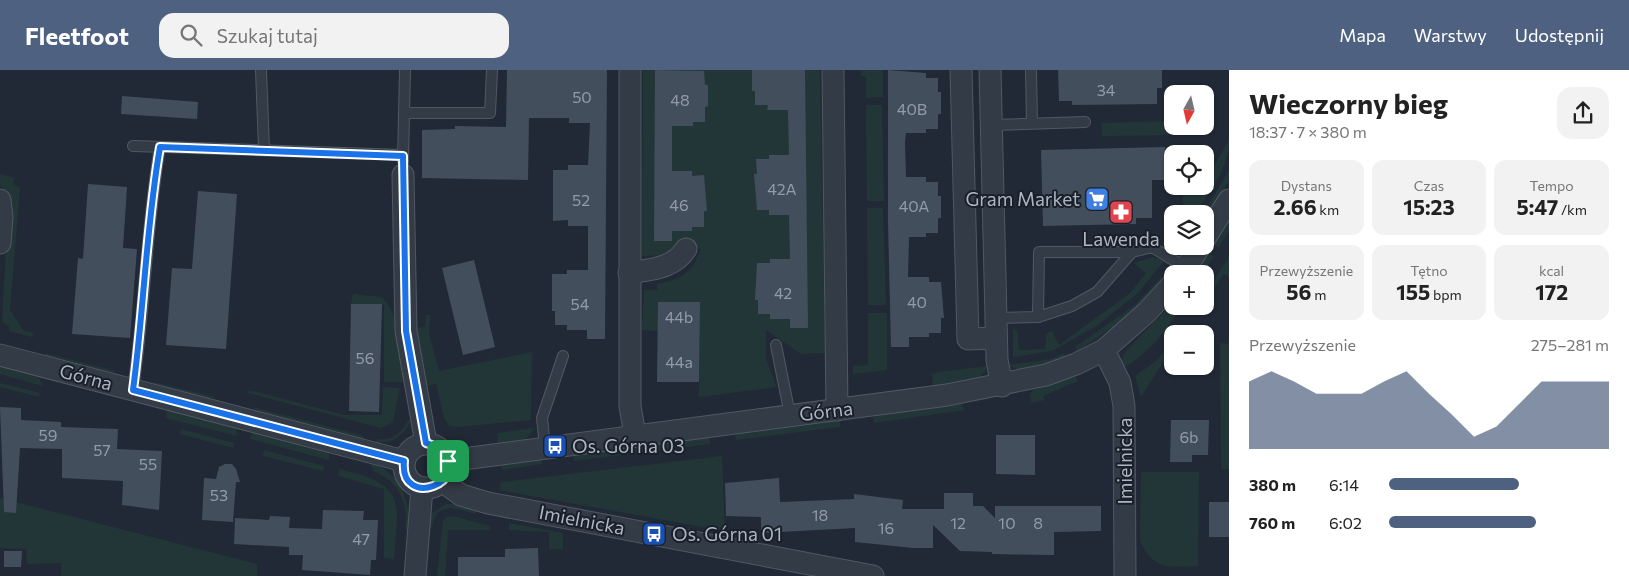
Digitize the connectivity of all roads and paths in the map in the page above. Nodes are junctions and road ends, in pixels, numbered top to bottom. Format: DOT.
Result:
graph roads {
  1 [pos="262,70"];
  2 [pos="405,70"];
  3 [pos="492,70"];
  4 [pos="630,70"];
  5 [pos="833,70"];
  6 [pos="962,70"];
  7 [pos="990,70"];
  8 [pos="1031,70"];
  9 [pos="404,114"];
  10 [pos="1086,122"];
  11 [pos="1032,123"];
  12 [pos="992,124"];
  13 [pos="133,146"];
  14 [pos="160,147"];
  15 [pos="264,149"];
  16 [pos="403,165"];
  17 [pos="0,200"];
  18 [pos="1229,200"];
  19 [pos="1214,224"];
  20 [pos="0,243"];
  21 [pos="686,249"];
  22 [pos="1132,252"];
  23 [pos="1176,265"];
  24 [pos="629,273"];
  25 [pos="1164,294"];
  26 [pos="1038,317"];
  27 [pos="996,328"];
  28 [pos="776,345"];
  29 [pos="1104,350"];
  30 [pos="0,354"];
  31 [pos="563,356"];
  32 [pos="1002,386"];
  33 [pos="133,390"];
  34 [pos="836,410"];
  35 [pos="790,415"];
  36 [pos="635,435"];
  37 [pos="426,443"];
  38 [pos="545,447"];
  39 [pos="404,461"];
  40 [pos="445,471"];
  41 [pos="422,488"];
  42 [pos="415,576"];
  43 [pos="873,576"];
  44 [pos="1125,576"];
  1 -- 15 [label="lane"];
  2 -- 9 [label="lane"];
  3 -- 9 [label="lane"];
  4 -- 24 [label="street"];
  5 -- 34 [label="street"];
  6 -- 27 [label="street"];
  7 -- 12 [label="street"];
  8 -- 11 [label="lane"];
  9 -- 16 [label="lane"];
  10 -- 11 [label="lane"];
  11 -- 12 [label="lane"];
  12 -- 27 [label="street"];
  13 -- 14 [label="lane"];
  14 -- 15 [label="lane"];
  14 -- 33 [label="lane"];
  15 -- 16 [label="lane"];
  16 -- 37 [label="street"];
  17 -- 20 [label="street"];
  18 -- 19 [label="street"];
  21 -- 24 [label="street"];
  22 -- 23 [label="lane"];
  22 -- 26 [label="lane"];
  22 -- 26 [label="lane"];
  24 -- 36 [label="street"];
  25 -- 29 [label="street, Górna"];
  26 -- 27 [label="lane"];
  27 -- 32 [label="street"];
  28 -- 35 [label="lane"];
  29 -- 32 [label="street, Górna"];
  29 -- 44 [label="street, Imielnicka"];
  30 -- 33 [label="street, Górna"];
  31 -- 38 [label="lane"];
  32 -- 34 [label="street, Górna"];
  33 -- 39 [label="street, Górna"];
  34 -- 35 [label="street, Górna"];
  35 -- 36 [label="street, Górna"];
  36 -- 38 [label="street, Górna"];
  37 -- 39 [label="street"];
  37 -- 40 [label="street"];
  38 -- 40 [label="street, Górna"];
  39 -- 41 [label="street"];
  40 -- 41 [label="street"];
  40 -- 43 [label="street, Imielnicka"];
  41 -- 42 [label="street"];
}
